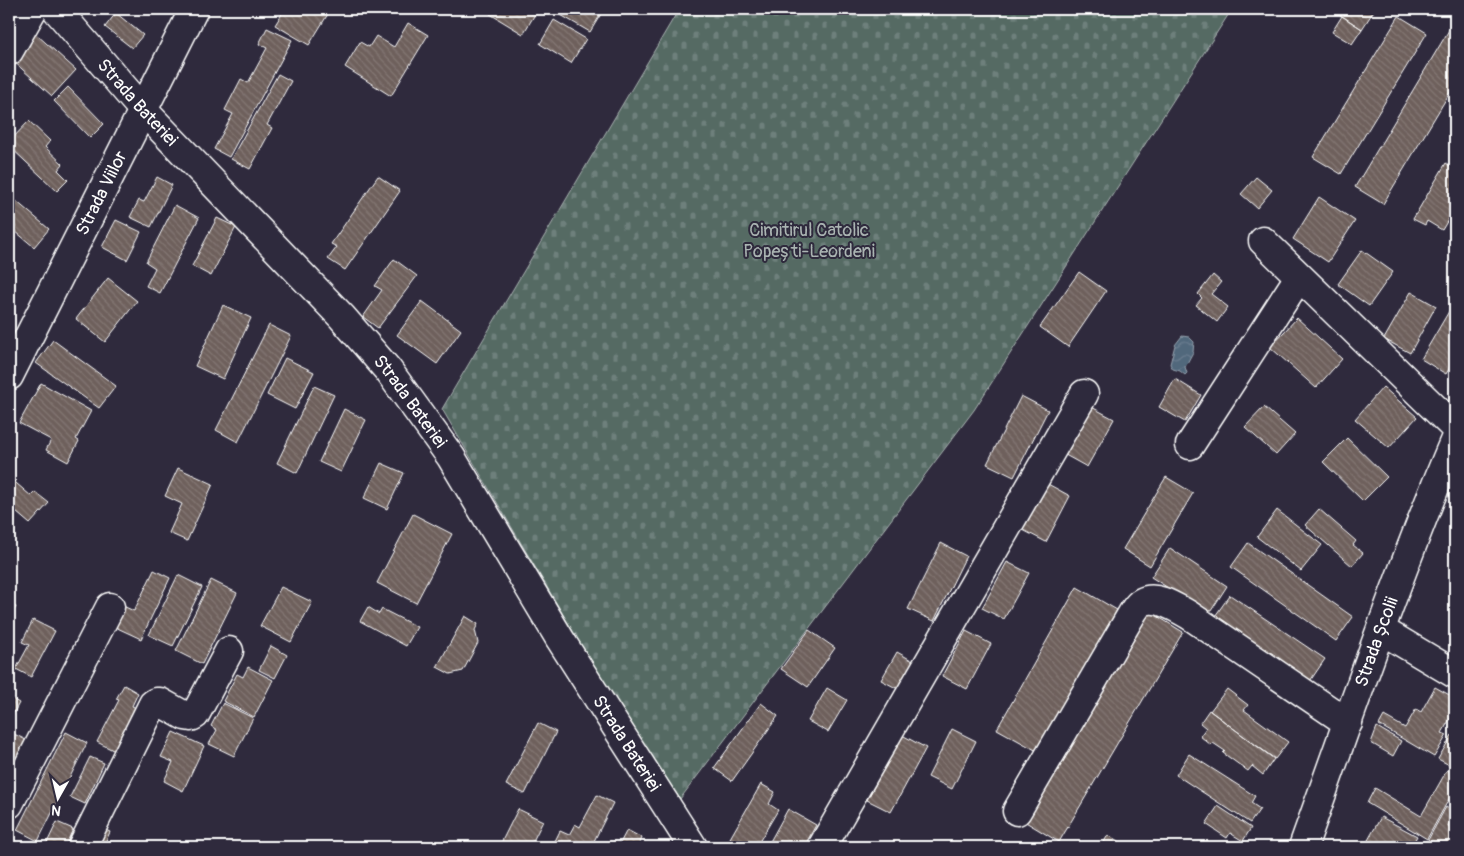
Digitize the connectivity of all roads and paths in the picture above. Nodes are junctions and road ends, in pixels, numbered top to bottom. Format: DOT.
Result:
graph roads {
  1 [pos="33,9"];
  2 [pos="56,9"];
  3 [pos="194,9"];
  4 [pos="9,51"];
  5 [pos="143,110"];
  6 [pos="1263,241"];
  7 [pos="1299,277"];
  8 [pos="9,376"];
  9 [pos="1084,394"];
  10 [pos="1455,428"];
  11 [pos="1455,439"];
  12 [pos="1190,445"];
  13 [pos="110,607"];
  14 [pos="1381,630"];
  15 [pos="229,651"];
  16 [pos="1455,674"];
  17 [pos="1348,723"];
  18 [pos="9,804"];
  19 [pos="1017,811"];
  20 [pos="82,847"];
  21 [pos="693,847"];
  22 [pos="822,847"];
  23 [pos="1303,847"];
  1 -- 4 [label="street"];
  2 -- 5 [label="street, Strada Bateriei"];
  3 -- 5 [label="street, Strada Viilor"];
  5 -- 8 [label="street, Strada Viilor"];
  5 -- 21 [label="street, Strada Bateriei"];
  6 -- 7 [label="street"];
  7 -- 10 [label="street"];
  7 -- 12 [label="street"];
  9 -- 22 [label="street"];
  11 -- 14 [label="street, Strada Școlii"];
  13 -- 18 [label="street"];
  14 -- 16 [label="street"];
  14 -- 17 [label="street, Strada Școlii"];
  15 -- 20 [label="street"];
  17 -- 19 [label="street"];
  17 -- 23 [label="street, Strada Școlii"];
}
